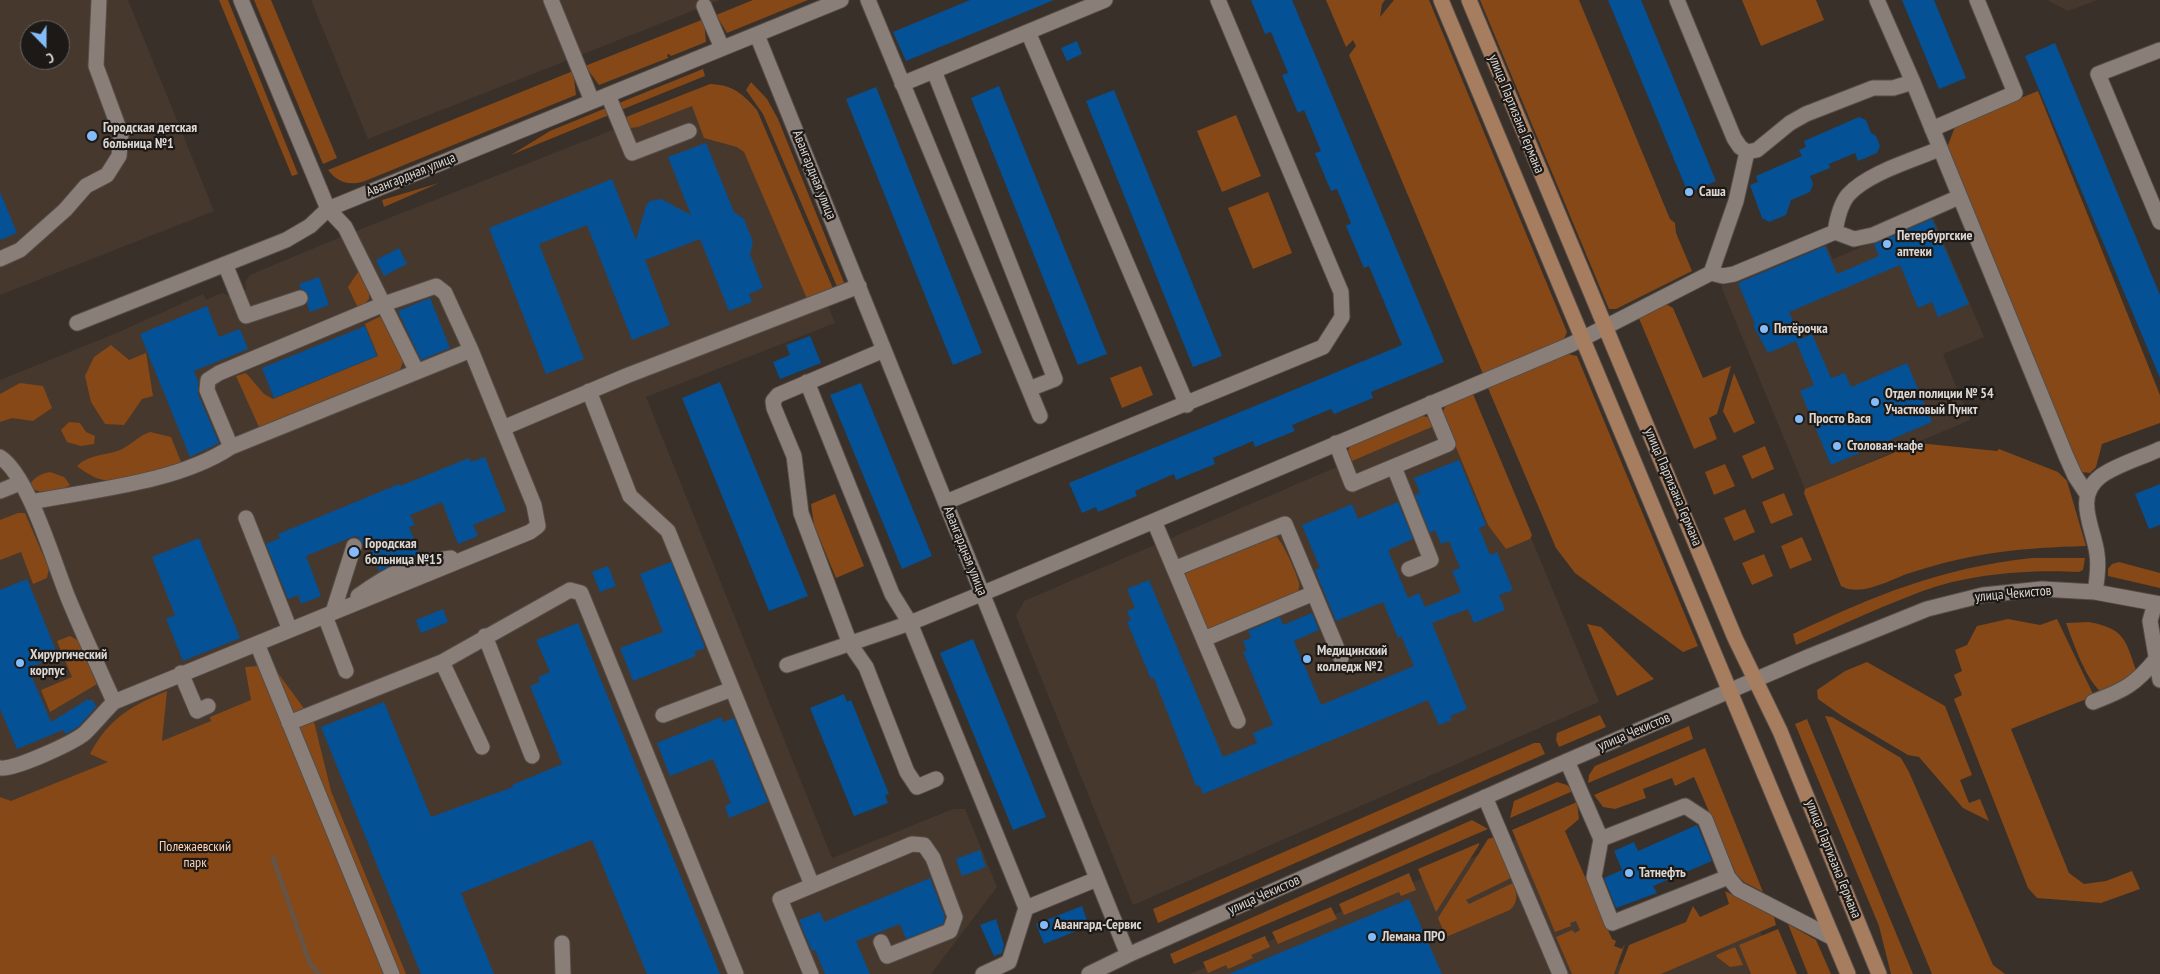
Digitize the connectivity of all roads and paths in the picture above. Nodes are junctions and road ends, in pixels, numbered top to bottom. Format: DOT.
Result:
graph roads {
  1 [pos="99,0"];
  2 [pos="241,0"];
  3 [pos="551,0"];
  4 [pos="841,0"];
  5 [pos="868,0"];
  6 [pos="1105,0"];
  7 [pos="1218,0"];
  8 [pos="1441,0"];
  9 [pos="1469,0"];
  10 [pos="1676,0"];
  11 [pos="1877,0"];
  12 [pos="1976,0"];
  13 [pos="704,6"];
  14 [pos="1028,32"];
  15 [pos="757,35"];
  16 [pos="722,48"];
  17 [pos="2160,50"];
  18 [pos="934,71"];
  19 [pos="1913,82"];
  20 [pos="902,84"];
  21 [pos="608,94"];
  22 [pos="592,101"];
  23 [pos="1932,129"];
  24 [pos="689,131"];
  25 [pos="1939,149"];
  26 [pos="1747,152"];
  27 [pos="1959,197"];
  28 [pos="328,209"];
  29 [pos="2160,222"];
  30 [pos="1835,232"];
  31 [pos="0,259"];
  32 [pos="225,264"];
  33 [pos="1712,273"];
  34 [pos="859,286"];
  35 [pos="300,298"];
  36 [pos="384,304"];
  37 [pos="77,323"];
  38 [pos="1604,328"];
  39 [pos="1582,339"];
  40 [pos="471,350"];
  41 [pos="884,350"];
  42 [pos="416,370"];
  43 [pos="807,382"];
  44 [pos="1029,390"];
  45 [pos="589,391"];
  46 [pos="1431,403"];
  47 [pos="1187,404"];
  48 [pos="1040,416"];
  49 [pos="503,428"];
  50 [pos="1336,443"];
  51 [pos="231,446"];
  52 [pos="2160,449"];
  53 [pos="0,457"];
  54 [pos="1394,467"];
  55 [pos="9,487"];
  56 [pos="2087,494"];
  57 [pos="31,502"];
  58 [pos="946,502"];
  59 [pos="246,518"];
  60 [pos="1154,521"];
  61 [pos="354,546"];
  62 [pos="1174,569"];
  63 [pos="1409,570"];
  64 [pos="2095,592"];
  65 [pos="982,593"];
  66 [pos="1314,593"];
  67 [pos="2158,603"];
  68 [pos="332,613"];
  69 [pos="910,624"];
  70 [pos="290,630"];
  71 [pos="485,636"];
  72 [pos="1204,639"];
  73 [pos="850,644"];
  74 [pos="260,651"];
  75 [pos="1341,658"];
  76 [pos="2156,658"];
  77 [pos="442,662"];
  78 [pos="787,665"];
  79 [pos="346,671"];
  80 [pos="181,673"];
  81 [pos="1755,680"];
  82 [pos="2160,680"];
  83 [pos="732,689"];
  84 [pos="1728,692"];
  85 [pos="114,702"];
  86 [pos="2093,702"];
  87 [pos="208,706"];
  88 [pos="663,715"];
  89 [pos="1238,721"];
  90 [pos="289,723"];
  91 [pos="482,747"];
  92 [pos="532,756"];
  93 [pos="1567,761"];
  94 [pos="0,768"];
  95 [pos="936,779"];
  96 [pos="1484,797"];
  97 [pos="1601,840"];
  98 [pos="1728,877"];
  99 [pos="1097,879"];
  100 [pos="812,885"];
  101 [pos="1026,908"];
  102 [pos="1833,938"];
  103 [pos="881,942"];
  104 [pos="562,943"];
  105 [pos="1128,955"];
  106 [pos="392,974"];
  107 [pos="563,974"];
  108 [pos="736,974"];
  109 [pos="811,974"];
  110 [pos="983,974"];
  111 [pos="1089,974"];
  112 [pos="1560,974"];
  113 [pos="1848,974"];
  114 [pos="1879,974"];
  1 -- 31 [label="street"];
  2 -- 28 [label="street"];
  3 -- 22 [label="street"];
  4 -- 15 [label="street"];
  5 -- 20 [label="street"];
  6 -- 14 [label="street"];
  7 -- 47 [label="street"];
  8 -- 39 [label="main road, улица Партизана Германа"];
  9 -- 38 [label="main road, улица Партизана Германа"];
  10 -- 26 [label="street"];
  11 -- 19 [label="street"];
  12 -- 23 [label="street"];
  13 -- 16 [label="street"];
  14 -- 18 [label="street"];
  14 -- 47 [label="street"];
  15 -- 16 [label="street, Авангардная улица"];
  15 -- 34 [label="street, Авангардная улица"];
  16 -- 21 [label="street, Авангардная улица"];
  17 -- 29 [label="street"];
  18 -- 20 [label="street"];
  18 -- 44 [label="street"];
  19 -- 23 [label="street"];
  19 -- 26 [label="street"];
  20 -- 44 [label="street"];
  21 -- 22 [label="street, Авангардная улица"];
  21 -- 24 [label="street"];
  22 -- 28 [label="street, Авангардная улица"];
  23 -- 25 [label="street"];
  25 -- 27 [label="street"];
  25 -- 30 [label="street"];
  26 -- 33 [label="street"];
  27 -- 30 [label="street"];
  27 -- 56 [label="street"];
  28 -- 32 [label="street, Авангардная улица"];
  28 -- 36 [label="street"];
  30 -- 33 [label="street"];
  32 -- 35 [label="street"];
  32 -- 37 [label="street, Авангардная улица"];
  33 -- 38 [label="street"];
  34 -- 41 [label="street, Авангардная улица"];
  34 -- 45 [label="street"];
  36 -- 40 [label="street"];
  36 -- 42 [label="street"];
  36 -- 51 [label="street"];
  38 -- 39 [label="street"];
  38 -- 81 [label="main road, улица Партизана Германа"];
  39 -- 46 [label="street"];
  39 -- 84 [label="main road, улица Партизана Германа"];
  40 -- 42 [label="street"];
  40 -- 49 [label="street"];
  41 -- 43 [label="street"];
  41 -- 58 [label="street, Авангардная улица"];
  42 -- 51 [label="street"];
  43 -- 69 [label="street"];
  43 -- 73 [label="street"];
  44 -- 48 [label="street"];
  45 -- 49 [label="street"];
  45 -- 83 [label="street"];
  46 -- 50 [label="street"];
  46 -- 54 [label="street"];
  47 -- 58 [label="street"];
  49 -- 68 [label="street"];
  50 -- 54 [label="street"];
  50 -- 60 [label="street"];
  51 -- 57 [label="street"];
  52 -- 56 [label="street"];
  53 -- 55 [label="street"];
  54 -- 63 [label="street"];
  55 -- 57 [label="street"];
  56 -- 64 [label="street"];
  57 -- 85 [label="street"];
  58 -- 65 [label="street, Авангардная улица"];
  59 -- 70 [label="street"];
  60 -- 62 [label="street"];
  60 -- 65 [label="street"];
  61 -- 68 [label="street"];
  62 -- 66 [label="street"];
  62 -- 72 [label="street"];
  64 -- 67 [label="street, улица Чекистов"];
  64 -- 81 [label="street, улица Чекистов"];
  65 -- 69 [label="street"];
  65 -- 99 [label="street, Авангардная улица"];
  66 -- 72 [label="street"];
  66 -- 75 [label="street"];
  67 -- 76 [label="street"];
  68 -- 70 [label="street"];
  68 -- 79 [label="street"];
  69 -- 73 [label="street"];
  69 -- 101 [label="street"];
  70 -- 80 [label="street"];
  71 -- 77 [label="street"];
  71 -- 92 [label="street"];
  71 -- 108 [label="street"];
  72 -- 89 [label="street"];
  73 -- 78 [label="street"];
  73 -- 95 [label="street"];
  74 -- 90 [label="street"];
  76 -- 82 [label="street"];
  76 -- 86 [label="street"];
  77 -- 90 [label="street"];
  77 -- 91 [label="street"];
  80 -- 85 [label="street"];
  80 -- 87 [label="street"];
  81 -- 84 [label="street, улица Чекистов"];
  81 -- 114 [label="main road, улица Партизана Германа"];
  83 -- 88 [label="street"];
  83 -- 100 [label="street"];
  84 -- 93 [label="street, улица Чекистов"];
  84 -- 102 [label="main road, улица Партизана Германа"];
  85 -- 94 [label="street"];
  90 -- 106 [label="street"];
  93 -- 96 [label="street, улица Чекистов"];
  93 -- 97 [label="street"];
  96 -- 105 [label="street, улица Чекистов"];
  96 -- 112 [label="street"];
  97 -- 98 [label="street"];
  97 -- 98 [label="street"];
  98 -- 102 [label="street"];
  99 -- 101 [label="street"];
  99 -- 105 [label="street, Авангардная улица"];
  100 -- 103 [label="street"];
  100 -- 109 [label="street"];
  101 -- 110 [label="street"];
  102 -- 113 [label="main road, улица Партизана Германа"];
  104 -- 107 [label="street"];
  105 -- 111 [label="street, улица Чекистов"];
}
